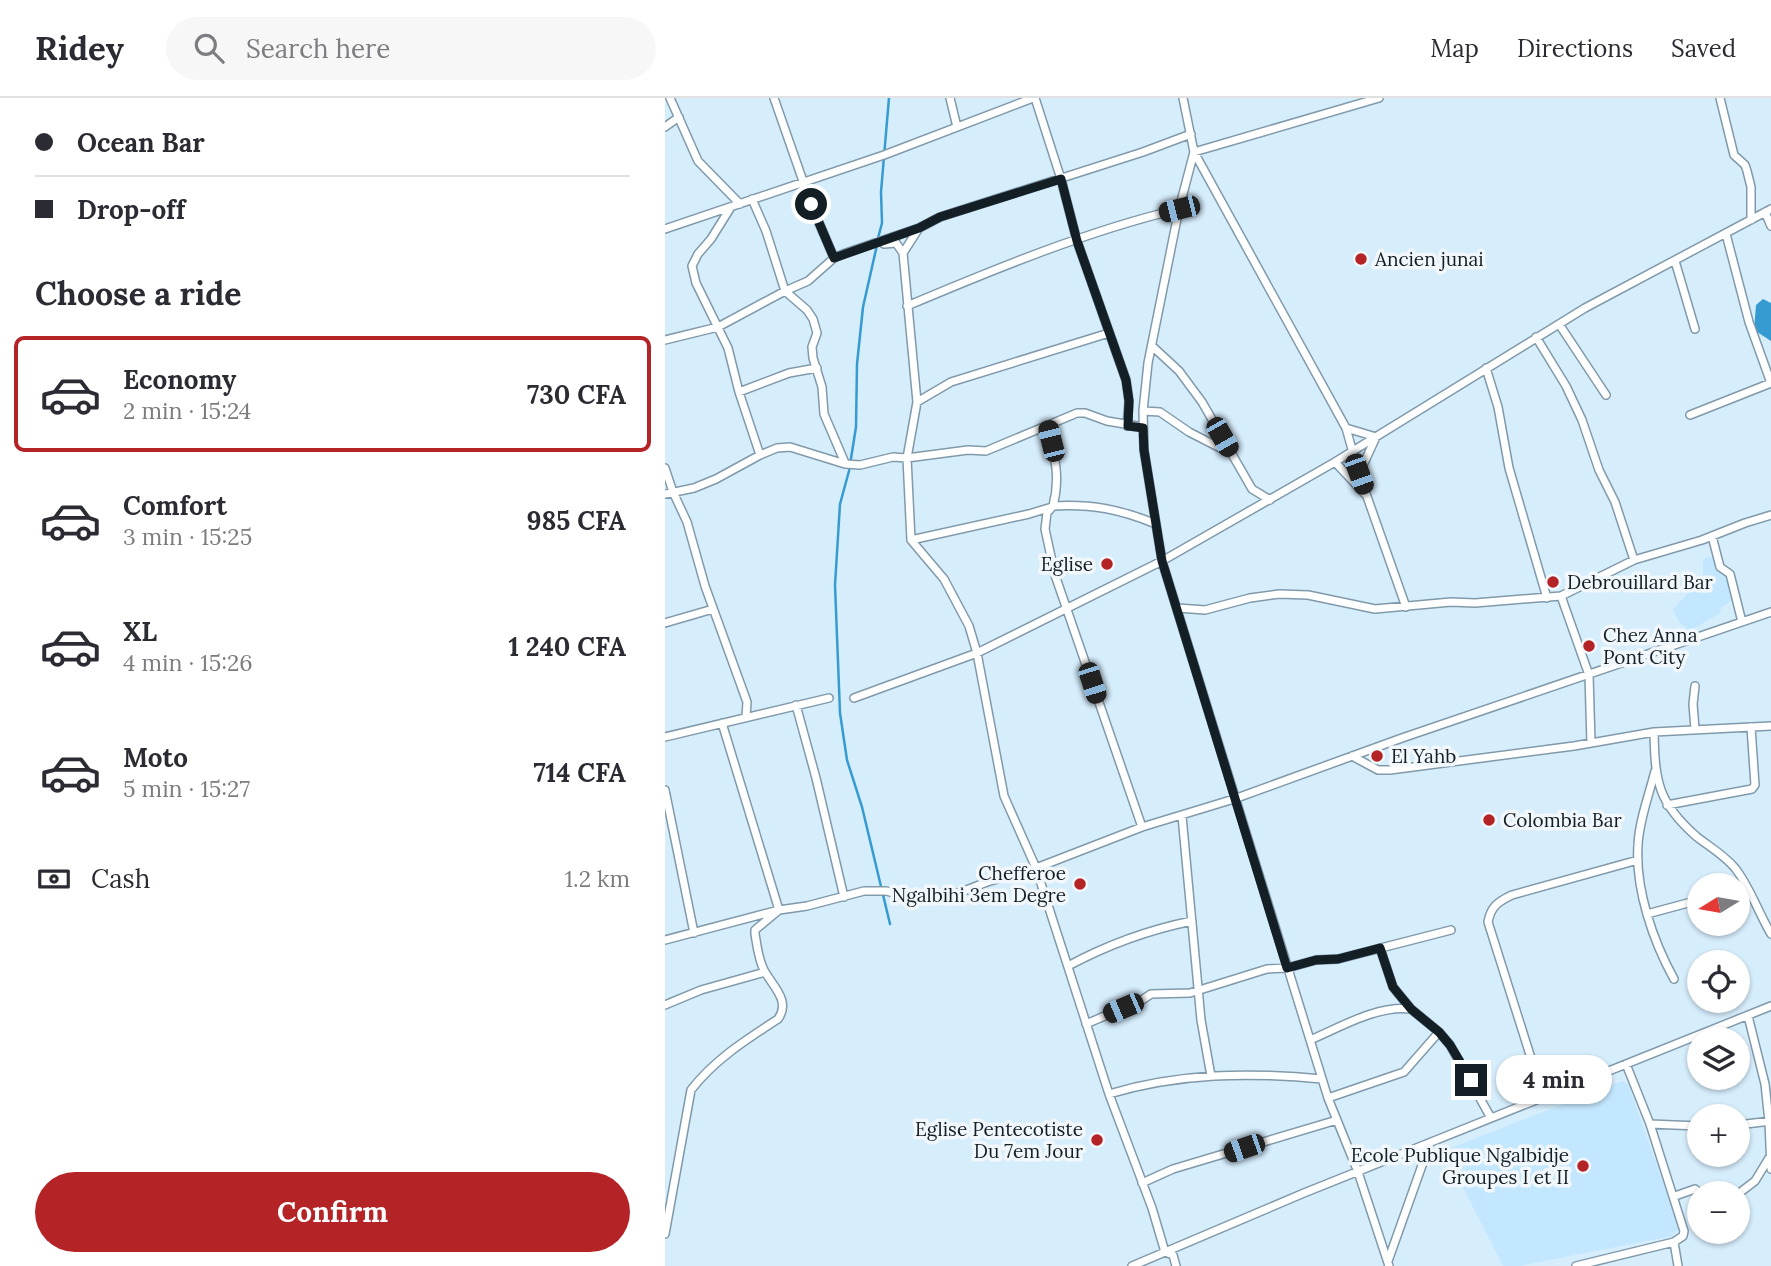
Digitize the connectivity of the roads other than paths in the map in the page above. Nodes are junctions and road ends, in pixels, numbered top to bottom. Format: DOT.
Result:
graph roads {
  1 [pos="670,98"];
  2 [pos="774,98"];
  3 [pos="950,98"];
  4 [pos="1034,98"];
  5 [pos="1183,98"];
  6 [pos="1379,98"];
  7 [pos="1720,98"];
  8 [pos="1018,101"];
  9 [pos="679,117"];
  10 [pos="665,127"];
  11 [pos="957,127"];
  12 [pos="1191,134"];
  13 [pos="1194,152"];
  14 [pos="1061,179"];
  15 [pos="803,181"];
  16 [pos="752,199"];
  17 [pos="740,204"];
  18 [pos="731,207"];
  19 [pos="1179,209"];
  20 [pos="1768,211"];
  21 [pos="1751,220"];
  22 [pos="1771,226"];
  23 [pos="919,228"];
  24 [pos="665,229"];
  25 [pos="1726,234"];
  26 [pos="880,241"];
  27 [pos="1077,241"];
  28 [pos="903,253"];
  29 [pos="834,258"];
  30 [pos="1675,261"];
  31 [pos="785,290"];
  32 [pos="907,306"];
  33 [pos="1559,324"];
  34 [pos="718,327"];
  35 [pos="1695,329"];
  36 [pos="1109,333"];
  37 [pos="1536,337"];
  38 [pos="665,340"];
  39 [pos="1152,346"];
  40 [pos="817,368"];
  41 [pos="1486,368"];
  42 [pos="1475,374"];
  43 [pos="1489,380"];
  44 [pos="1771,383"];
  45 [pos="739,392"];
  46 [pos="1606,396"];
  47 [pos="917,402"];
  48 [pos="1143,411"];
  49 [pos="1690,415"];
  50 [pos="1047,425"];
  51 [pos="1128,426"];
  52 [pos="1143,428"];
  53 [pos="1346,428"];
  54 [pos="1376,437"];
  55 [pos="1352,451"];
  56 [pos="760,455"];
  57 [pos="1232,455"];
  58 [pos="907,458"];
  59 [pos="1335,462"];
  60 [pos="845,464"];
  61 [pos="665,468"];
  62 [pos="1359,474"];
  63 [pos="669,493"];
  64 [pos="1368,497"];
  65 [pos="1270,500"];
  66 [pos="1053,506"];
  67 [pos="1771,515"];
  68 [pos="1156,524"];
  69 [pos="1712,536"];
  70 [pos="911,540"];
  71 [pos="1634,560"];
  72 [pos="1162,561"];
  73 [pos="1561,596"];
  74 [pos="1547,598"];
  75 [pos="1067,606"];
  76 [pos="1406,607"];
  77 [pos="1178,608"];
  78 [pos="713,609"];
  79 [pos="1771,612"];
  80 [pos="1742,622"];
  81 [pos="665,623"];
  82 [pos="977,653"];
  83 [pos="1589,676"];
  84 [pos="1695,686"];
  85 [pos="829,698"];
  86 [pos="854,698"];
  87 [pos="796,705"];
  88 [pos="746,717"];
  89 [pos="722,723"];
  90 [pos="1771,726"];
  91 [pos="1751,727"];
  92 [pos="1695,729"];
  93 [pos="1654,732"];
  94 [pos="665,737"];
  95 [pos="1591,743"];
  96 [pos="1352,756"];
  97 [pos="1655,770"];
  98 [pos="665,791"];
  99 [pos="1234,799"];
  100 [pos="1667,805"];
  101 [pos="1182,816"];
  102 [pos="1142,827"];
  103 [pos="1638,860"];
  104 [pos="1036,868"];
  105 [pos="1734,873"];
  106 [pos="844,897"];
  107 [pos="1750,900"];
  108 [pos="1687,903"];
  109 [pos="779,910"];
  110 [pos="1647,914"];
  111 [pos="1192,921"];
  112 [pos="1451,930"];
  113 [pos="694,933"];
  114 [pos="1771,934"];
  115 [pos="665,940"];
  116 [pos="1380,948"];
  117 [pos="1068,966"];
  118 [pos="1287,968"];
  119 [pos="765,972"];
  120 [pos="1674,979"];
  121 [pos="1199,990"];
  122 [pos="1405,999"];
  123 [pos="665,1005"];
  124 [pos="1771,1006"];
  125 [pos="1396,1007"];
  126 [pos="1411,1009"];
  127 [pos="1748,1016"];
  128 [pos="1086,1024"];
  129 [pos="1439,1032"];
  130 [pos="1310,1041"];
  131 [pos="1626,1064"];
  132 [pos="1211,1076"];
  133 [pos="1322,1079"];
  134 [pos="1109,1094"];
  135 [pos="1543,1096"];
  136 [pos="1328,1098"];
  137 [pos="1491,1118"];
  138 [pos="1337,1120"];
  139 [pos="1770,1121"];
  140 [pos="1650,1124"];
  141 [pos="1750,1124"];
  142 [pos="1687,1126"];
  143 [pos="1430,1143"];
  144 [pos="1770,1164"];
  145 [pos="1358,1172"];
  146 [pos="1142,1183"];
  147 [pos="1750,1185"];
  148 [pos="1687,1192"];
  149 [pos="1675,1196"];
  150 [pos="665,1234"];
  151 [pos="1674,1242"];
  152 [pos="1165,1252"];
  153 [pos="1616,1256"];
  154 [pos="1389,1263"];
  155 [pos="1590,1265"];
  156 [pos="1132,1266"];
  157 [pos="1176,1266"];
  158 [pos="1576,1266"];
  159 [pos="1616,1266"];
  160 [pos="1678,1266"];
  1 -- 9 [label="street"];
  2 -- 15 [label="street"];
  3 -- 11 [label="street"];
  4 -- 8 [label="street"];
  4 -- 14 [label="street"];
  5 -- 12 [label="street"];
  6 -- 13 [label="street"];
  7 -- 21 [label="street"];
  8 -- 11 [label="street"];
  9 -- 10 [label="street"];
  9 -- 17 [label="street"];
  11 -- 15 [label="street"];
  12 -- 13 [label="street"];
  12 -- 14 [label="street"];
  13 -- 19 [label="street"];
  13 -- 53 [label="street"];
  14 -- 23 [label="street"];
  14 -- 27 [label="street"];
  15 -- 16 [label="street"];
  15 -- 29 [label="street"];
  16 -- 17 [label="street"];
  16 -- 31 [label="street"];
  17 -- 18 [label="street"];
  18 -- 24 [label="street"];
  18 -- 34 [label="street"];
  19 -- 27 [label="street"];
  19 -- 39 [label="street"];
  20 -- 21 [label="street"];
  20 -- 22 [label="street"];
  21 -- 25 [label="street"];
  23 -- 26 [label="street"];
  23 -- 28 [label="street"];
  25 -- 30 [label="street"];
  25 -- 44 [label="street"];
  26 -- 28 [label="street"];
  26 -- 29 [label="street"];
  27 -- 32 [label="street"];
  27 -- 36 [label="street"];
  28 -- 32 [label="street"];
  29 -- 31 [label="street"];
  30 -- 33 [label="street"];
  30 -- 35 [label="street"];
  31 -- 34 [label="street"];
  31 -- 40 [label="street"];
  32 -- 47 [label="street"];
  33 -- 37 [label="street"];
  33 -- 46 [label="street"];
  34 -- 38 [label="street"];
  34 -- 45 [label="street"];
  36 -- 47 [label="street"];
  36 -- 51 [label="street"];
  37 -- 41 [label="street"];
  37 -- 71 [label="street"];
  39 -- 48 [label="street"];
  39 -- 57 [label="street"];
  40 -- 45 [label="street"];
  40 -- 60 [label="street"];
  41 -- 42 [label="street"];
  41 -- 43 [label="street"];
  42 -- 43 [label="street"];
  42 -- 54 [label="street"];
  43 -- 74 [label="street"];
  44 -- 49 [label="street"];
  45 -- 56 [label="street"];
  47 -- 58 [label="street"];
  48 -- 52 [label="street"];
  48 -- 57 [label="street"];
  50 -- 51 [label="street"];
  50 -- 58 [label="street"];
  50 -- 66 [label="street"];
  51 -- 52 [label="street"];
  52 -- 68 [label="street"];
  53 -- 54 [label="street"];
  53 -- 55 [label="street"];
  54 -- 55 [label="street"];
  54 -- 62 [label="street"];
  55 -- 59 [label="street"];
  55 -- 62 [label="street"];
  56 -- 60 [label="street"];
  56 -- 63 [label="street"];
  57 -- 65 [label="street"];
  58 -- 60 [label="street"];
  58 -- 70 [label="street"];
  59 -- 64 [label="street"];
  59 -- 65 [label="street"];
  61 -- 63 [label="street"];
  62 -- 64 [label="street"];
  63 -- 78 [label="street"];
  64 -- 76 [label="street"];
  65 -- 72 [label="street"];
  66 -- 68 [label="street"];
  66 -- 70 [label="street"];
  66 -- 75 [label="street"];
  67 -- 69 [label="street"];
  68 -- 72 [label="street"];
  69 -- 71 [label="street"];
  69 -- 80 [label="street"];
  70 -- 82 [label="street"];
  71 -- 73 [label="street"];
  72 -- 75 [label="street"];
  72 -- 77 [label="street"];
  73 -- 74 [label="street"];
  73 -- 83 [label="street"];
  74 -- 76 [label="street"];
  75 -- 82 [label="street"];
  75 -- 102 [label="street"];
  76 -- 77 [label="street"];
  77 -- 99 [label="street"];
  78 -- 81 [label="street"];
  78 -- 88 [label="street"];
  79 -- 80 [label="street"];
  80 -- 83 [label="street"];
  82 -- 86 [label="street"];
  82 -- 104 [label="street"];
  83 -- 95 [label="street"];
  83 -- 96 [label="street"];
  84 -- 92 [label="street"];
  85 -- 87 [label="street"];
  87 -- 88 [label="street"];
  87 -- 106 [label="street"];
  88 -- 89 [label="street"];
  89 -- 94 [label="street"];
  89 -- 109 [label="street"];
  90 -- 91 [label="street"];
  91 -- 92 [label="street"];
  91 -- 100 [label="street"];
  92 -- 93 [label="street"];
  93 -- 95 [label="street"];
  93 -- 97 [label="street"];
  95 -- 96 [label="street"];
  96 -- 99 [label="street"];
  97 -- 100 [label="street"];
  97 -- 103 [label="street"];
  98 -- 113 [label="street"];
  99 -- 101 [label="street"];
  99 -- 118 [label="street"];
  100 -- 105 [label="street"];
  101 -- 102 [label="street"];
  101 -- 111 [label="street"];
  102 -- 104 [label="street"];
  103 -- 110 [label="street"];
  103 -- 135 [label="street"];
  104 -- 106 [label="street"];
  104 -- 117 [label="street"];
  106 -- 109 [label="street"];
  107 -- 114 [label="street"];
  108 -- 110 [label="street"];
  109 -- 113 [label="street"];
  109 -- 119 [label="street"];
  110 -- 120 [label="street"];
  111 -- 117 [label="street"];
  111 -- 121 [label="street"];
  112 -- 116 [label="street"];
  113 -- 115 [label="street"];
  116 -- 118 [label="street"];
  116 -- 122 [label="street"];
  117 -- 128 [label="street"];
  118 -- 121 [label="street"];
  118 -- 130 [label="street"];
  119 -- 123 [label="street"];
  119 -- 150 [label="street"];
  121 -- 128 [label="street"];
  121 -- 132 [label="street"];
  122 -- 125 [label="street"];
  122 -- 126 [label="street"];
  124 -- 127 [label="street"];
  125 -- 126 [label="street"];
  125 -- 130 [label="street"];
  126 -- 129 [label="street"];
  127 -- 131 [label="street"];
  127 -- 139 [label="street"];
  128 -- 134 [label="street"];
  129 -- 136 [label="street"];
  129 -- 137 [label="street"];
  130 -- 133 [label="street"];
  131 -- 135 [label="street"];
  131 -- 140 [label="street"];
  132 -- 133 [label="street"];
  132 -- 134 [label="street"];
  133 -- 136 [label="street"];
  134 -- 146 [label="street"];
  135 -- 137 [label="street"];
  136 -- 138 [label="street"];
  137 -- 143 [label="street"];
  138 -- 145 [label="street"];
  138 -- 146 [label="street"];
  139 -- 141 [label="street"];
  139 -- 144 [label="street"];
  140 -- 142 [label="street"];
  140 -- 149 [label="street"];
  143 -- 145 [label="street"];
  143 -- 154 [label="street"];
  144 -- 147 [label="street"];
  145 -- 152 [label="street"];
  145 -- 154 [label="street"];
  146 -- 152 [label="street"];
  148 -- 149 [label="street"];
  149 -- 151 [label="street"];
  151 -- 153 [label="street"];
  151 -- 160 [label="street"];
  152 -- 156 [label="street"];
  152 -- 157 [label="street"];
  153 -- 155 [label="street"];
  153 -- 159 [label="street"];
  155 -- 158 [label="street"];
}
